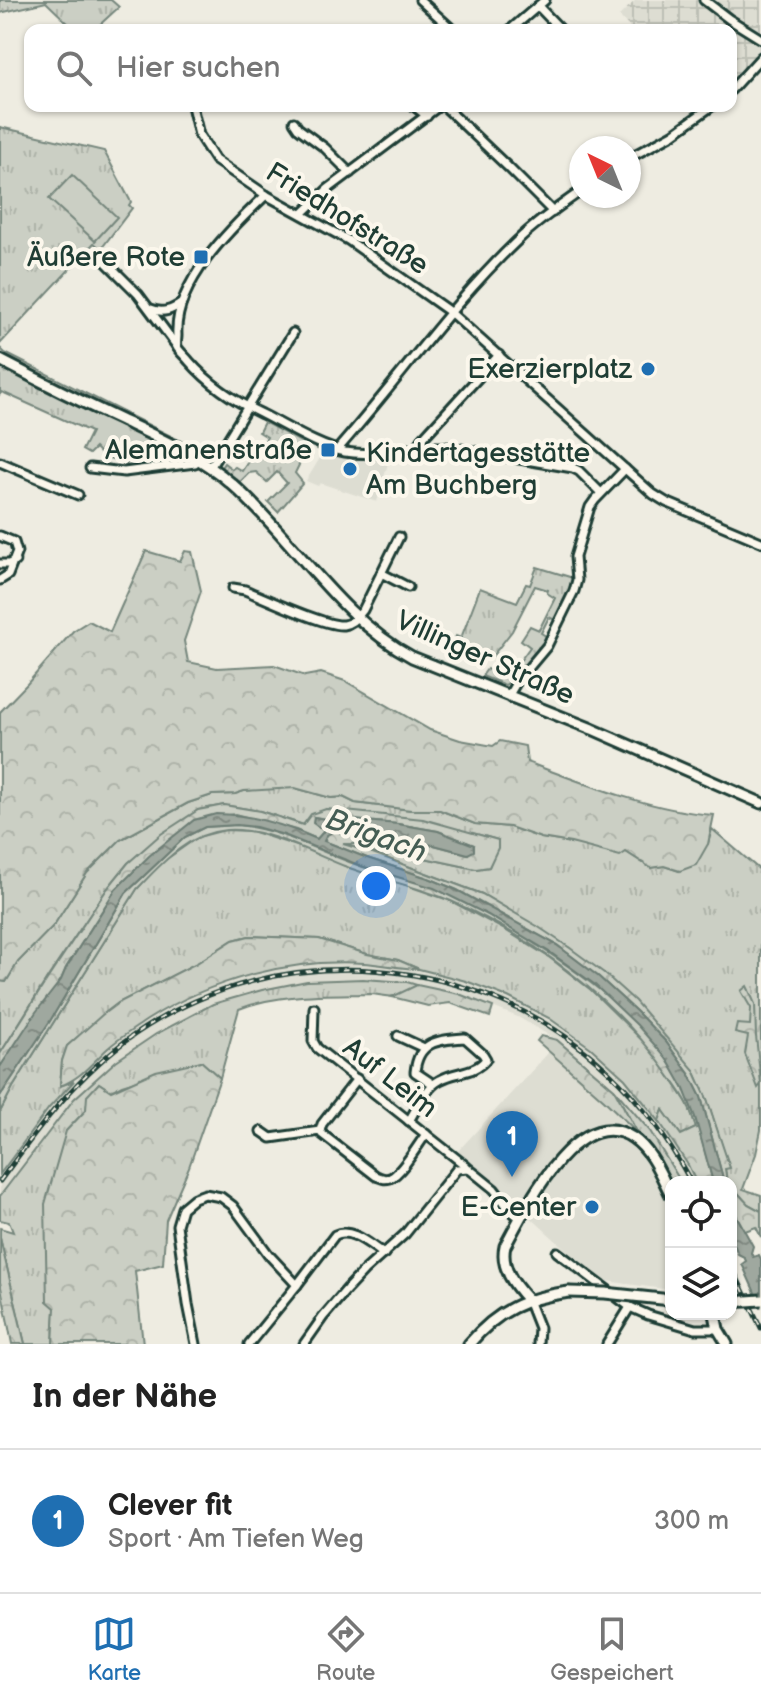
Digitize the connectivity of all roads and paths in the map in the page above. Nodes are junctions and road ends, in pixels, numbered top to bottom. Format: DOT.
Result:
graph roads {
  1 [pos="420,0"];
  2 [pos="704,0"];
  3 [pos="543,2"];
  4 [pos="446,24"];
  5 [pos="517,24"];
  6 [pos="557,24"];
  7 [pos="761,39"];
  8 [pos="761,57"];
  9 [pos="737,83"];
  10 [pos="193,112"];
  11 [pos="422,112"];
  12 [pos="433,112"];
  13 [pos="448,112"];
  14 [pos="704,112"];
  15 [pos="427,116"];
  16 [pos="294,122"];
  17 [pos="641,151"];
  18 [pos="350,173"];
  19 [pos="266,195"];
  20 [pos="569,200"];
  21 [pos="553,212"];
  22 [pos="302,214"];
  23 [pos="102,258"];
  24 [pos="182,303"];
  25 [pos="149,308"];
  26 [pos="450,312"];
  27 [pos="293,333"];
  28 [pos="177,347"];
  29 [pos="499,355"];
  30 [pos="0,360"];
  31 [pos="247,407"];
  32 [pos="418,448"];
  33 [pos="337,450"];
  34 [pos="198,460"];
  35 [pos="0,462"];
  36 [pos="90,468"];
  37 [pos="210,468"];
  38 [pos="625,469"];
  39 [pos="601,493"];
  40 [pos="78,495"];
  41 [pos="0,536"];
  42 [pos="399,537"];
  43 [pos="761,542"];
  44 [pos="15,561"];
  45 [pos="0,564"];
  46 [pos="381,573"];
  47 [pos="0,580"];
  48 [pos="408,587"];
  49 [pos="233,588"];
  50 [pos="358,618"];
  51 [pos="509,695"];
  52 [pos="761,803"];
  53 [pos="314,1008"];
  54 [pos="398,1036"];
  55 [pos="424,1048"];
  56 [pos="357,1079"];
  57 [pos="433,1084"];
  58 [pos="409,1121"];
  59 [pos="261,1131"];
  60 [pos="320,1131"];
  61 [pos="426,1134"];
  62 [pos="468,1168"];
  63 [pos="665,1183"];
  64 [pos="520,1218"];
  65 [pos="557,1252"];
  66 [pos="384,1254"];
  67 [pos="297,1285"];
  68 [pos="665,1299"];
  69 [pos="528,1300"];
  70 [pos="761,1300"];
  71 [pos="737,1302"];
  72 [pos="630,1307"];
  73 [pos="716,1320"];
  74 [pos="718,1329"];
  75 [pos="196,1344"];
  76 [pos="249,1344"];
  77 [pos="304,1344"];
  78 [pos="469,1344"];
  79 [pos="538,1344"];
  80 [pos="607,1344"];
  81 [pos="727,1344"];
  1 -- 4 [label="street"];
  2 -- 7 [label="street"];
  3 -- 5 [label="street"];
  3 -- 6 [label="street"];
  8 -- 9 [label="street"];
  10 -- 19 [label="street, Friedhofstraße"];
  11 -- 15 [label="street"];
  12 -- 15 [label="street"];
  13 -- 21 [label="street"];
  14 -- 17 [label="street"];
  15 -- 18 [label="street"];
  16 -- 18 [label="street"];
  18 -- 22 [label="street"];
  19 -- 22 [label="street, Friedhofstraße"];
  19 -- 24 [label="street"];
  20 -- 21 [label="street"];
  21 -- 26 [label="street"];
  22 -- 26 [label="street, Friedhofstraße"];
  23 -- 25 [label="street"];
  24 -- 25 [label="street"];
  24 -- 28 [label="street"];
  25 -- 28 [label="street"];
  26 -- 29 [label="street, Friedhofstraße"];
  26 -- 33 [label="street"];
  27 -- 31 [label="street"];
  28 -- 31 [label="street"];
  29 -- 32 [label="street"];
  29 -- 38 [label="street, Friedhofstraße"];
  30 -- 34 [label="main road, Villinger Straße"];
  31 -- 33 [label="street"];
  31 -- 37 [label="street"];
  32 -- 33 [label="street"];
  32 -- 39 [label="street"];
  34 -- 36 [label="street"];
  34 -- 37 [label="main road, Villinger Straße"];
  35 -- 40 [label="street"];
  37 -- 50 [label="main road, Villinger Straße"];
  38 -- 39 [label="street"];
  38 -- 43 [label="street, Friedhofstraße"];
  39 -- 51 [label="street"];
  41 -- 44 [label="street"];
  42 -- 46 [label="street"];
  44 -- 45 [label="street"];
  44 -- 47 [label="street"];
  46 -- 48 [label="street"];
  46 -- 50 [label="street"];
  49 -- 50 [label="street"];
  50 -- 51 [label="main road, Villinger Straße"];
  51 -- 52 [label="main road, Villinger Straße"];
  53 -- 56 [label="street, Auf Leim"];
  54 -- 55 [label="street"];
  55 -- 57 [label="street"];
  55 -- 57 [label="street"];
  56 -- 58 [label="street, Auf Leim"];
  56 -- 60 [label="street"];
  57 -- 58 [label="street"];
  58 -- 61 [label="street, Auf Leim"];
  59 -- 60 [label="street"];
  60 -- 61 [label="street"];
  61 -- 62 [label="street, Auf Leim"];
  62 -- 64 [label="street, Auf Leim"];
  62 -- 66 [label="street"];
  63 -- 64 [label="main road"];
  64 -- 69 [label="main road"];
  65 -- 72 [label="street"];
  66 -- 67 [label="street"];
  66 -- 77 [label="street"];
  67 -- 75 [label="street"];
  67 -- 76 [label="street"];
  68 -- 69 [label="main road, bridge"];
  69 -- 78 [label="main road"];
  69 -- 79 [label="street"];
  70 -- 71 [label="main road, bridge"];
  72 -- 74 [label="street"];
  72 -- 80 [label="street"];
  73 -- 74 [label="main road"];
  74 -- 81 [label="main road"];
}
